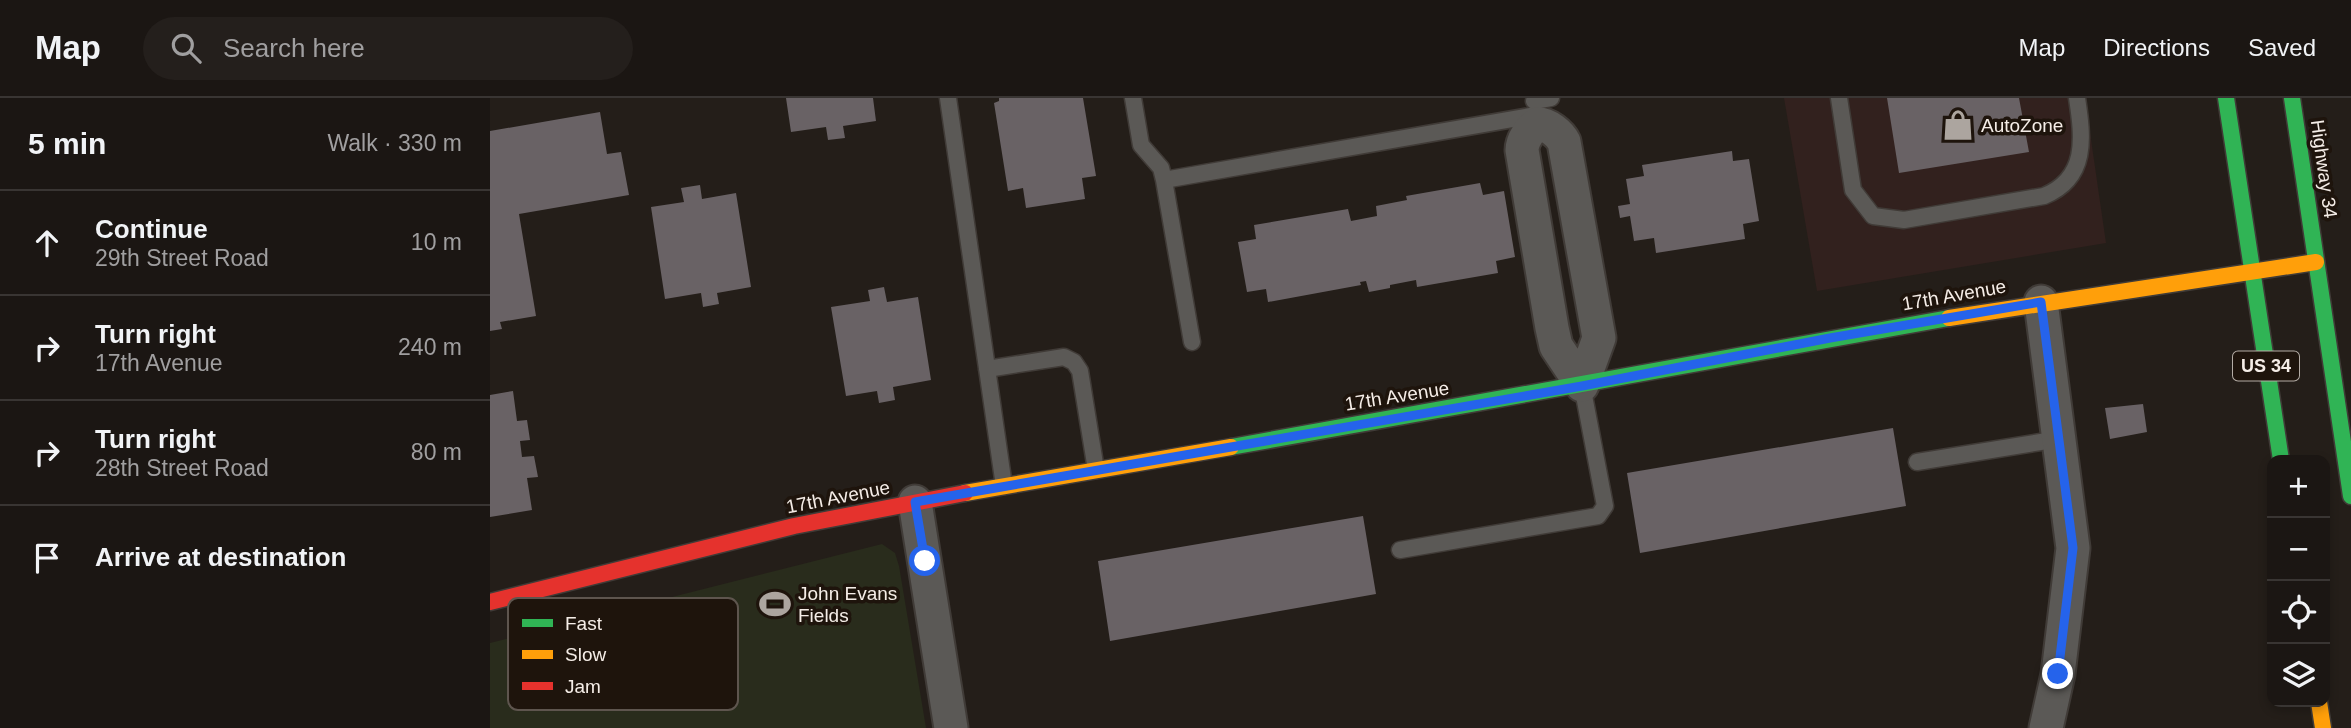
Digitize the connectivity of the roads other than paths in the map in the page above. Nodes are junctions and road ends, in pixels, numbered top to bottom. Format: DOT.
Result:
graph roads {
  1 [pos="948,98"];
  2 [pos="1133,98"];
  3 [pos="1839,98"];
  4 [pos="2077,98"];
  5 [pos="2226,98"];
  6 [pos="2292,98"];
  7 [pos="1539,107"];
  8 [pos="1164,180"];
  9 [pos="2316,262"];
  10 [pos="2251,271"];
  11 [pos="2041,302"];
  12 [pos="1192,342"];
  13 [pos="988,369"];
  14 [pos="1582,386"];
  15 [pos="2059,439"];
  16 [pos="2280,455"];
  17 [pos="1917,462"];
  18 [pos="1096,470"];
  19 [pos="1004,486"];
  20 [pos="2351,496"];
  21 [pos="915,502"];
  22 [pos="1400,550"];
  23 [pos="490,602"];
  24 [pos="2320,707"];
  25 [pos="951,728"];
  26 [pos="2046,728"];
  27 [pos="2323,728"];
  1 -- 13 [label="lane"];
  2 -- 8 [label="lane"];
  3 -- 4 [label="lane"];
  5 -- 10 [label="main road, US 34"];
  6 -- 9 [label="main road, Highway 34"];
  7 -- 8 [label="lane"];
  7 -- 14 [label="street"];
  7 -- 14 [label="street"];
  8 -- 12 [label="lane"];
  9 -- 10 [label="main road, 17th Avenue"];
  9 -- 20 [label="main road, Highway 34"];
  10 -- 11 [label="main road, 17th Avenue"];
  10 -- 16 [label="main road, US 34"];
  11 -- 14 [label="main road, 17th Avenue"];
  11 -- 15 [label="street"];
  13 -- 18 [label="lane"];
  13 -- 19 [label="lane"];
  14 -- 18 [label="main road, 17th Avenue"];
  14 -- 22 [label="lane"];
  15 -- 17 [label="lane"];
  15 -- 26 [label="street"];
  18 -- 19 [label="main road, 17th Avenue"];
  19 -- 21 [label="main road, 17th Avenue"];
  21 -- 23 [label="main road, 17th Avenue"];
  21 -- 25 [label="street"];
  24 -- 27 [label="main road"];
}
